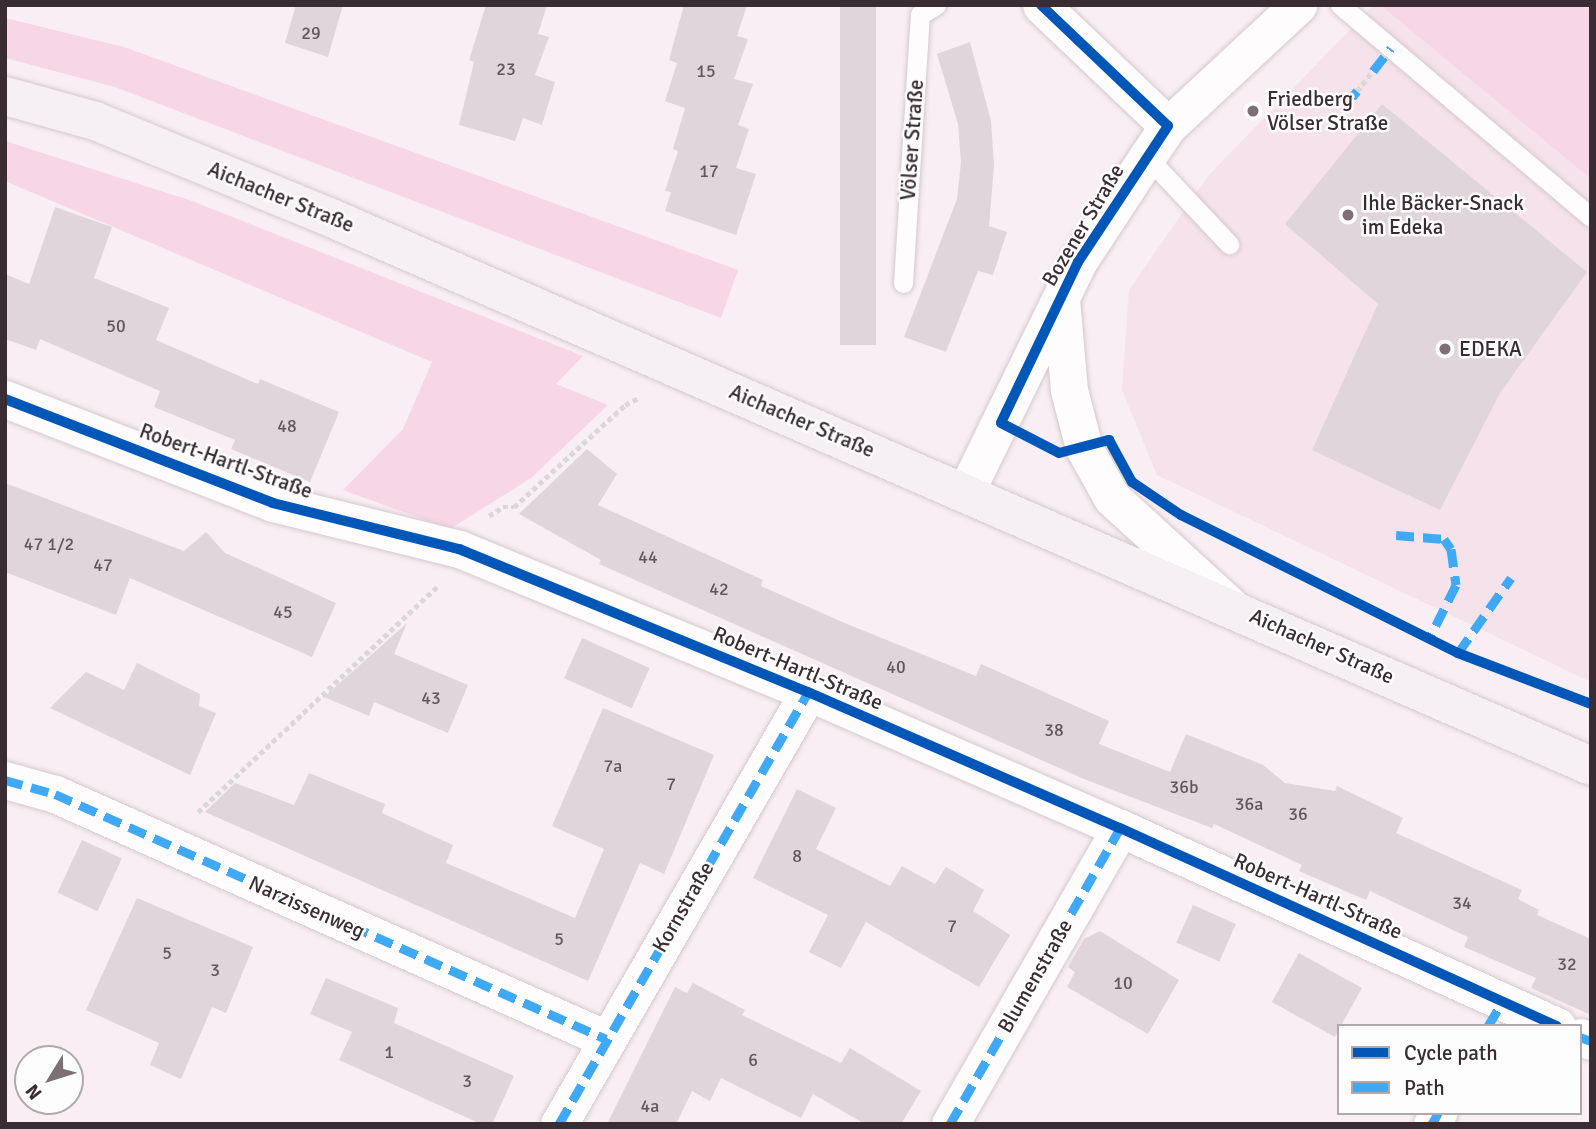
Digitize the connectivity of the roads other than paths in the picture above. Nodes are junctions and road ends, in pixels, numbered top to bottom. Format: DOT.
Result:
graph roads {
  1 [pos="936,5"];
  2 [pos="1298,5"];
  3 [pos="1340,5"];
  4 [pos="1047,8"];
  5 [pos="5,96"];
  6 [pos="1168,126"];
  7 [pos="1147,157"];
  8 [pos="1591,217"];
  9 [pos="1229,244"];
  10 [pos="903,283"];
  11 [pos="1060,299"];
  12 [pos="5,399"];
  13 [pos="965,493"];
  14 [pos="1229,605"];
  15 [pos="808,692"];
  16 [pos="1591,766"];
  17 [pos="5,780"];
  18 [pos="1121,828"];
  19 [pos="1496,1013"];
  20 [pos="1548,1024"];
  21 [pos="606,1039"];
  22 [pos="559,1124"];
  23 [pos="950,1124"];
  1 -- 10 [label="lane, Völser Straße"];
  2 -- 6 [label="street, Bozener Straße"];
  3 -- 8 [label="lane"];
  4 -- 6 [label="street"];
  5 -- 13 [label="main road, Aichacher Straße"];
  6 -- 7 [label="street, Bozener Straße"];
  7 -- 9 [label="lane"];
  7 -- 11 [label="street, Bozener Straße"];
  11 -- 13 [label="street, Bozener Straße"];
  11 -- 14 [label="street, Bozener Straße"];
  12 -- 15 [label="street, Robert-Hartl-Straße"];
  13 -- 14 [label="main road, Aichacher Straße"];
  14 -- 16 [label="main road, Aichacher Straße"];
  15 -- 18 [label="street, Robert-Hartl-Straße"];
  15 -- 21 [label="street, Kornstraße"];
  17 -- 21 [label="street, Narzissenweg"];
  18 -- 19 [label="street, Robert-Hartl-Straße"];
  18 -- 23 [label="street, Blumenstraße"];
  19 -- 20 [label="street, Robert-Hartl-Straße"];
  21 -- 22 [label="street, Kornstraße"];
}
